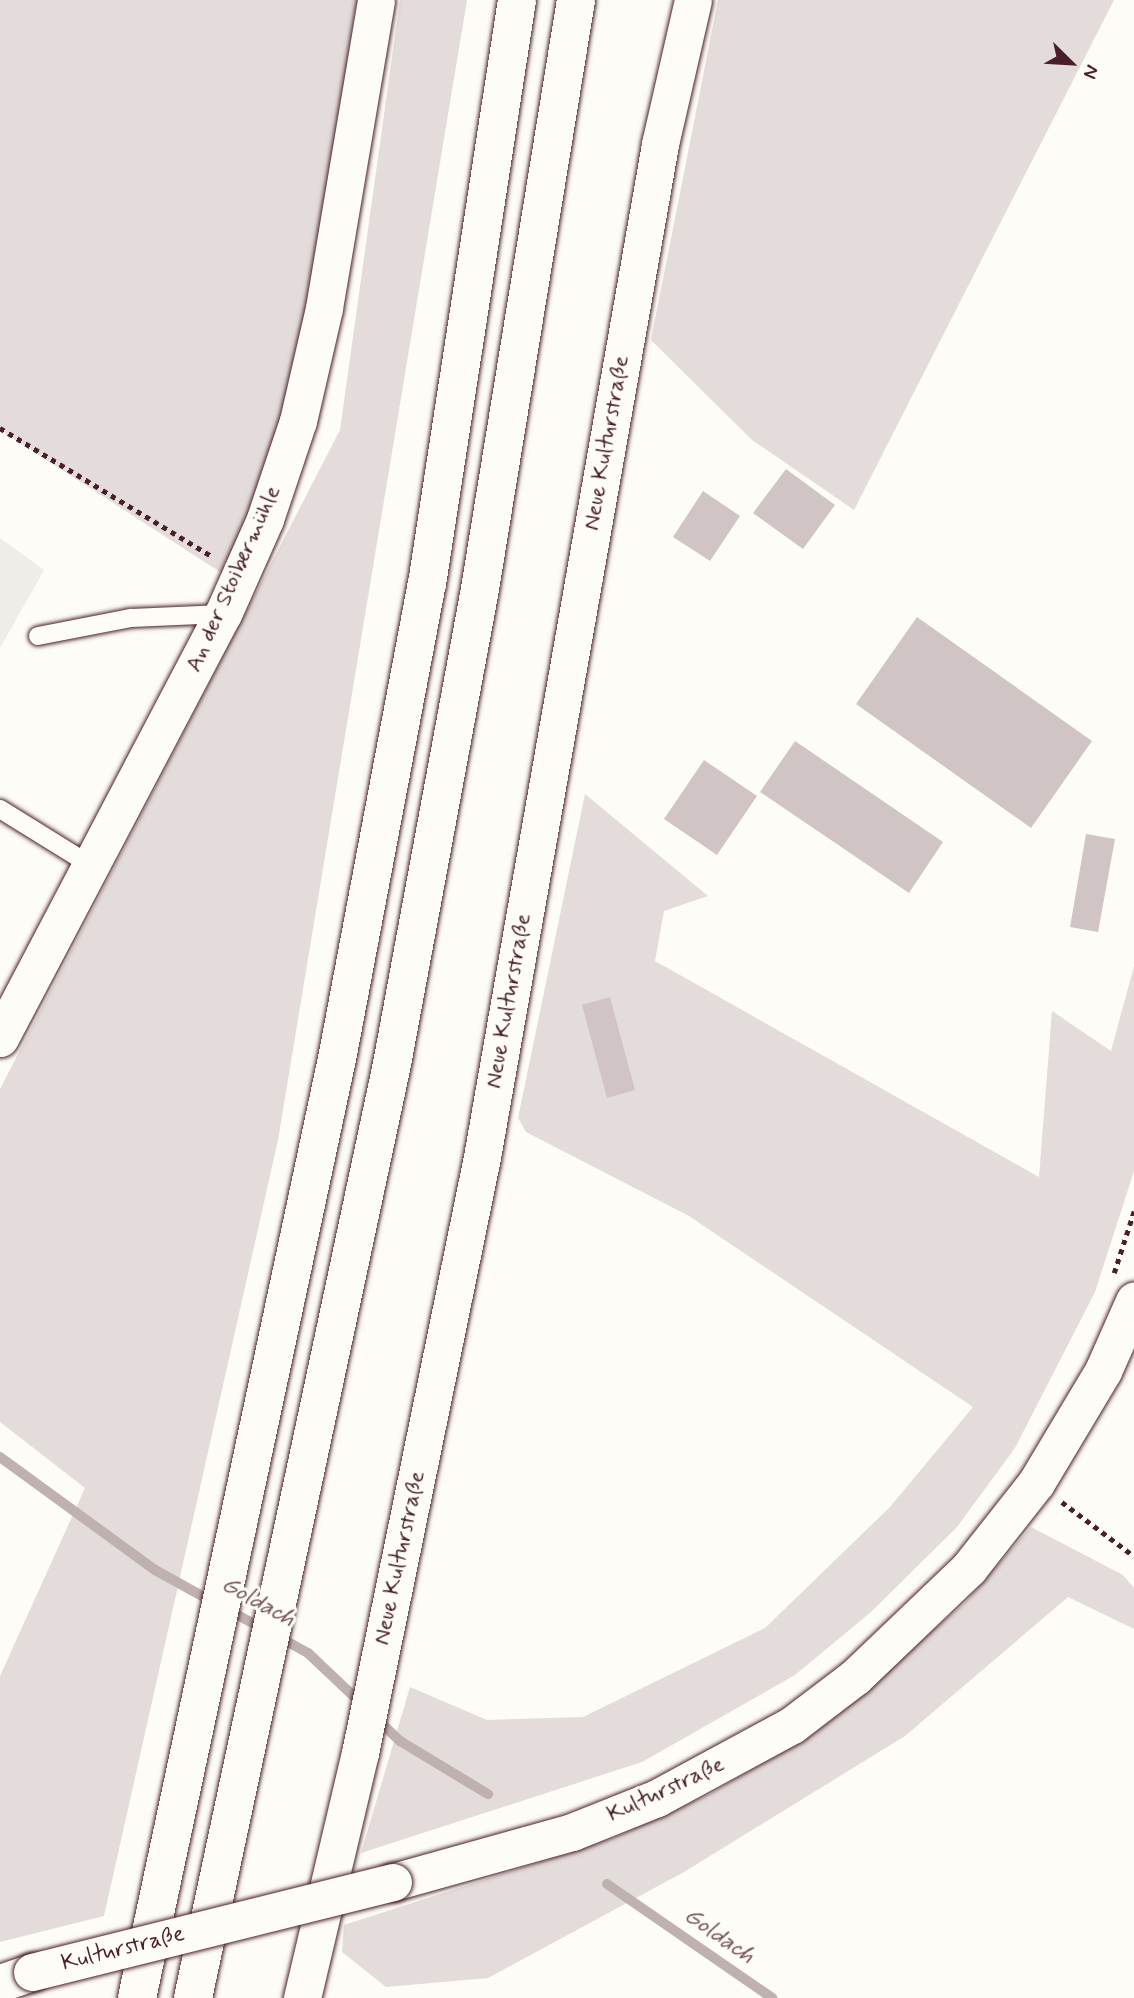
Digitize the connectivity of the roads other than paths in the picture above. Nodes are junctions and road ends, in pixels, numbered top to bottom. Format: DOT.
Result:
graph roads {
  1 [pos="376,0"];
  2 [pos="517,0"];
  3 [pos="576,0"];
  4 [pos="693,0"];
  5 [pos="222,614"];
  6 [pos="38,636"];
  7 [pos="0,809"];
  8 [pos="92,866"];
  9 [pos="0,1038"];
  10 [pos="1123,1289"];
  11 [pos="16,1978"];
  12 [pos="137,1998"];
  13 [pos="193,1998"];
  14 [pos="302,1998"];
  1 -- 5 [label="street, An der Stoibermühle"];
  2 -- 12 [label="highway"];
  3 -- 13 [label="highway"];
  4 -- 14 [label="street, Neue Kulturstraße"];
  5 -- 6 [label="lane"];
  5 -- 8 [label="street, An der Stoibermühle"];
  7 -- 8 [label="lane"];
  8 -- 9 [label="street, An der Stoibermühle"];
  10 -- 11 [label="street, Kulturstraße, bridge"];
}
